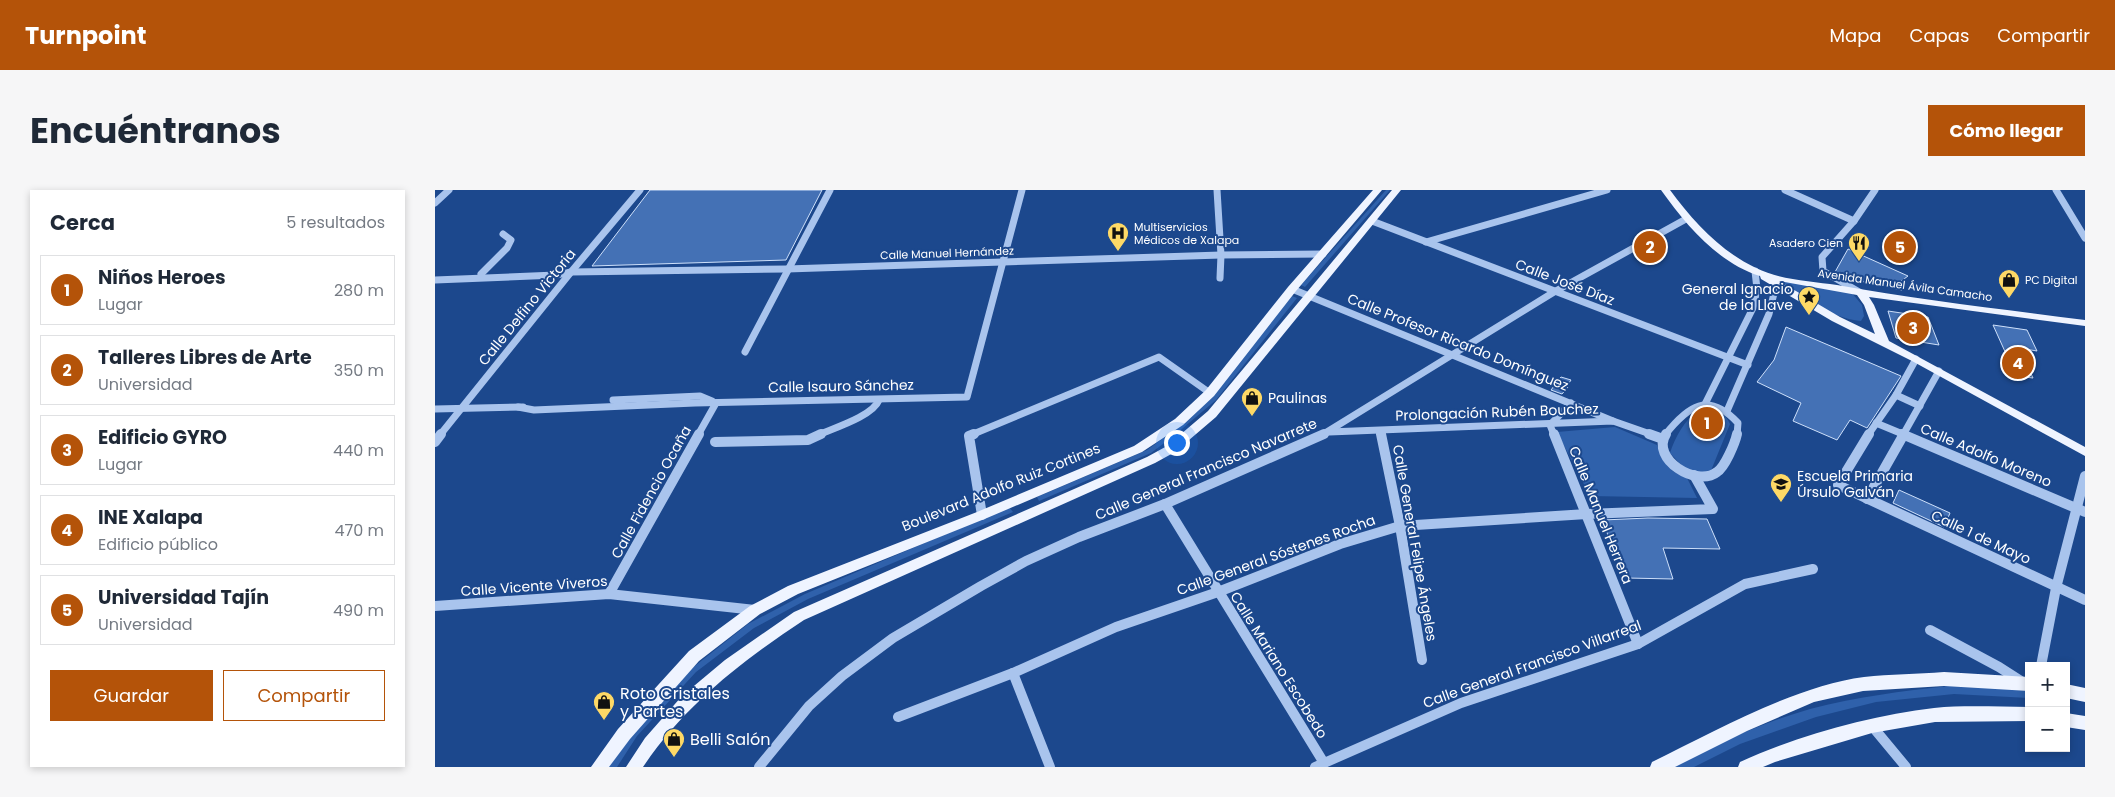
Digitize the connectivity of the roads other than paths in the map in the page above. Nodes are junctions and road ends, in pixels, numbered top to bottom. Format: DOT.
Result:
graph roads {
  1 [pos="449,190"];
  2 [pos="640,190"];
  3 [pos="831,190"];
  4 [pos="1021,190"];
  5 [pos="1217,190"];
  6 [pos="1378,190"];
  7 [pos="1397,190"];
  8 [pos="1607,190"];
  9 [pos="1665,190"];
  10 [pos="1785,190"];
  11 [pos="1875,190"];
  12 [pos="2056,190"];
  13 [pos="435,203"];
  14 [pos="1686,219"];
  15 [pos="1372,221"];
  16 [pos="1854,221"];
  17 [pos="503,234"];
  18 [pos="2085,238"];
  19 [pos="1426,242"];
  20 [pos="1221,254"];
  21 [pos="1323,254"];
  22 [pos="1004,261"];
  23 [pos="787,269"];
  24 [pos="1755,271"];
  25 [pos="571,272"];
  26 [pos="481,274"];
  27 [pos="1220,278"];
  28 [pos="435,279"];
  29 [pos="1776,285"];
  30 [pos="1292,289"];
  31 [pos="1554,292"];
  32 [pos="1861,293"];
  33 [pos="1308,296"];
  34 [pos="1836,318"];
  35 [pos="1874,318"];
  36 [pos="2085,323"];
  37 [pos="1884,343"];
  38 [pos="745,352"];
  39 [pos="1451,355"];
  40 [pos="1729,359"];
  41 [pos="1916,359"];
  42 [pos="1749,365"];
  43 [pos="1939,372"];
  44 [pos="1210,393"];
  45 [pos="1896,395"];
  46 [pos="879,400"];
  47 [pos="716,402"];
  48 [pos="1571,403"];
  49 [pos="1705,404"];
  50 [pos="1920,406"];
  51 [pos="435,409"];
  52 [pos="460,409"];
  53 [pos="1727,411"];
  54 [pos="1613,421"];
  55 [pos="1875,423"];
  56 [pos="1550,425"];
  57 [pos="1380,431"];
  58 [pos="1329,432"];
  59 [pos="1903,435"];
  60 [pos="1663,439"];
  61 [pos="435,442"];
  62 [pos="715,442"];
  63 [pos="2085,452"];
  64 [pos="1694,475"];
  65 [pos="2085,476"];
  66 [pos="1867,499"];
  67 [pos="1016,501"];
  68 [pos="1165,504"];
  69 [pos="2081,511"];
  70 [pos="1587,514"];
  71 [pos="982,515"];
  72 [pos="1026,516"];
  73 [pos="1400,526"];
  74 [pos="1813,569"];
  75 [pos="2056,588"];
  76 [pos="1218,592"];
  77 [pos="609,594"];
  78 [pos="2085,600"];
  79 [pos="435,606"];
  80 [pos="755,610"];
  81 [pos="1930,630"];
  82 [pos="1638,644"];
  83 [pos="1423,660"];
  84 [pos="2042,662"];
  85 [pos="1013,673"];
  86 [pos="2025,683"];
  87 [pos="2025,684"];
  88 [pos="2070,692"];
  89 [pos="2085,695"];
  90 [pos="2025,714"];
  91 [pos="898,716"];
  92 [pos="2070,720"];
  93 [pos="2085,722"];
  94 [pos="1872,726"];
  95 [pos="1320,765"];
  96 [pos="599,767"];
  97 [pos="634,767"];
  98 [pos="759,767"];
  99 [pos="1049,767"];
  100 [pos="1658,767"];
  101 [pos="1747,767"];
  102 [pos="1906,767"];
  1 -- 13 [label="street"];
  2 -- 25 [label="street, Calle Delfino Victoria"];
  3 -- 23 [label="street"];
  4 -- 22 [label="street"];
  5 -- 20 [label="street"];
  6 -- 21 [label="main road, Boulevard Adolfo Ruiz Cortines"];
  7 -- 15 [label="main road"];
  8 -- 19 [label="street"];
  9 -- 14 [label="main road, Avenida Manuel Ávila Camacho"];
  10 -- 16 [label="street"];
  11 -- 16 [label="street"];
  12 -- 18 [label="street"];
  14 -- 24 [label="main road, Avenida Manuel Ávila Camacho"];
  14 -- 31 [label="street, Calle General Francisco Navarrete"];
  15 -- 19 [label="street, Calle José Díaz"];
  15 -- 33 [label="main road"];
  16 -- 32 [label="street"];
  17 -- 26 [label="street"];
  19 -- 31 [label="street, Calle José Díaz"];
  20 -- 21 [label="street, Calle Manuel Hernández"];
  20 -- 22 [label="street, Calle Manuel Hernández"];
  20 -- 27 [label="street"];
  21 -- 30 [label="main road, Boulevard Adolfo Ruiz Cortines"];
  22 -- 23 [label="street, Calle Manuel Hernández"];
  22 -- 46 [label="street, Calle Isauro Sánchez"];
  23 -- 25 [label="street, Calle Manuel Hernández"];
  23 -- 38 [label="street"];
  24 -- 29 [label="main road"];
  24 -- 32 [label="main road, Avenida Manuel Ávila Camacho"];
  24 -- 40 [label="street"];
  25 -- 26 [label="street, Calle Manuel Hernández"];
  25 -- 28 [label="street, Calle Manuel Hernández"];
  25 -- 52 [label="street, Calle Delfino Victoria"];
  26 -- 28 [label="street, Calle Manuel Hernández"];
  29 -- 34 [label="main road"];
  29 -- 42 [label="street"];
  30 -- 33 [label="street, Calle Profesor Ricardo Domínguez"];
  30 -- 44 [label="main road, Boulevard Adolfo Ruiz Cortines"];
  31 -- 39 [label="street, Calle General Francisco Navarrete"];
  31 -- 40 [label="street, Calle José Díaz"];
  32 -- 35 [label="main road"];
  32 -- 36 [label="main road, Avenida Manuel Ávila Camacho"];
  33 -- 39 [label="street, Calle Profesor Ricardo Domínguez"];
  33 -- 72 [label="main road"];
  34 -- 35 [label="main road"];
  34 -- 37 [label="main road"];
  35 -- 37 [label="main road"];
  37 -- 41 [label="main road"];
  39 -- 48 [label="street, Calle Profesor Ricardo Domínguez"];
  39 -- 58 [label="street, Calle General Francisco Navarrete"];
  40 -- 42 [label="street, Calle José Díaz"];
  40 -- 49 [label="street"];
  41 -- 43 [label="main road"];
  41 -- 45 [label="street"];
  42 -- 53 [label="street"];
  43 -- 50 [label="street"];
  43 -- 63 [label="main road"];
  44 -- 67 [label="main road, Boulevard Adolfo Ruiz Cortines"];
  44 -- 71 [label="street"];
  45 -- 50 [label="street"];
  45 -- 55 [label="street"];
  46 -- 47 [label="street, Calle Isauro Sánchez"];
  46 -- 62 [label="street"];
  47 -- 52 [label="street, Calle Isauro Sánchez"];
  47 -- 77 [label="street, Calle Fidencio Ocaña"];
  48 -- 54 [label="street, Calle Profesor Ricardo Domínguez"];
  48 -- 56 [label="street"];
  49 -- 53 [label="street"];
  49 -- 60 [label="street"];
  50 -- 59 [label="street"];
  51 -- 52 [label="street, Calle Isauro Sánchez"];
  52 -- 61 [label="street, Calle Delfino Victoria"];
  53 -- 64 [label="street"];
  54 -- 56 [label="street, Prolongación Rubén Bouchez"];
  54 -- 60 [label="street, Prolongación Rubén Bouchez"];
  55 -- 59 [label="street, Calle Adolfo Moreno"];
  55 -- 66 [label="street, Calle 1 de Mayo"];
  56 -- 57 [label="street, Prolongación Rubén Bouchez"];
  56 -- 70 [label="street, Calle Manuel Herrera"];
  57 -- 58 [label="street, Prolongación Rubén Bouchez"];
  57 -- 73 [label="street, Calle General Felipe Ángeles"];
  58 -- 68 [label="street, Calle General Francisco Navarrete"];
  59 -- 66 [label="street"];
  59 -- 69 [label="street, Calle Adolfo Moreno"];
  60 -- 64 [label="street"];
  64 -- 70 [label="street, Calle General Sóstenes Rocha"];
  65 -- 69 [label="street"];
  66 -- 75 [label="street, Calle 1 de Mayo"];
  67 -- 71 [label="main road, Boulevard Adolfo Ruiz Cortines"];
  67 -- 72 [label="main road"];
  68 -- 76 [label="street, Calle Mariano Escobedo"];
  68 -- 98 [label="street, Calle General Francisco Navarrete"];
  69 -- 75 [label="street"];
  70 -- 73 [label="street, Calle General Sóstenes Rocha"];
  70 -- 82 [label="street, Calle Manuel Herrera"];
  71 -- 80 [label="main road, Boulevard Adolfo Ruiz Cortines"];
  72 -- 97 [label="main road"];
  73 -- 76 [label="street, Calle General Sóstenes Rocha"];
  73 -- 83 [label="street, Calle General Felipe Ángeles"];
  74 -- 82 [label="street, Calle General Francisco Villarreal"];
  75 -- 78 [label="street, Calle 1 de Mayo"];
  75 -- 84 [label="street"];
  76 -- 85 [label="street, Calle General Sóstenes Rocha"];
  76 -- 95 [label="street, Calle Mariano Escobedo"];
  77 -- 79 [label="street, Calle Vicente Viveros"];
  77 -- 80 [label="street, Calle Vicente Viveros"];
  80 -- 96 [label="main road, Boulevard Adolfo Ruiz Cortines"];
  81 -- 86 [label="street"];
  82 -- 95 [label="street, Calle General Francisco Villarreal"];
  85 -- 91 [label="street, Calle General Sóstenes Rocha"];
  85 -- 99 [label="street"];
  87 -- 100 [label="main road"];
  88 -- 89 [label="main road"];
  90 -- 94 [label="main road"];
  92 -- 93 [label="main road"];
  94 -- 101 [label="main road"];
  94 -- 102 [label="street"];
}
